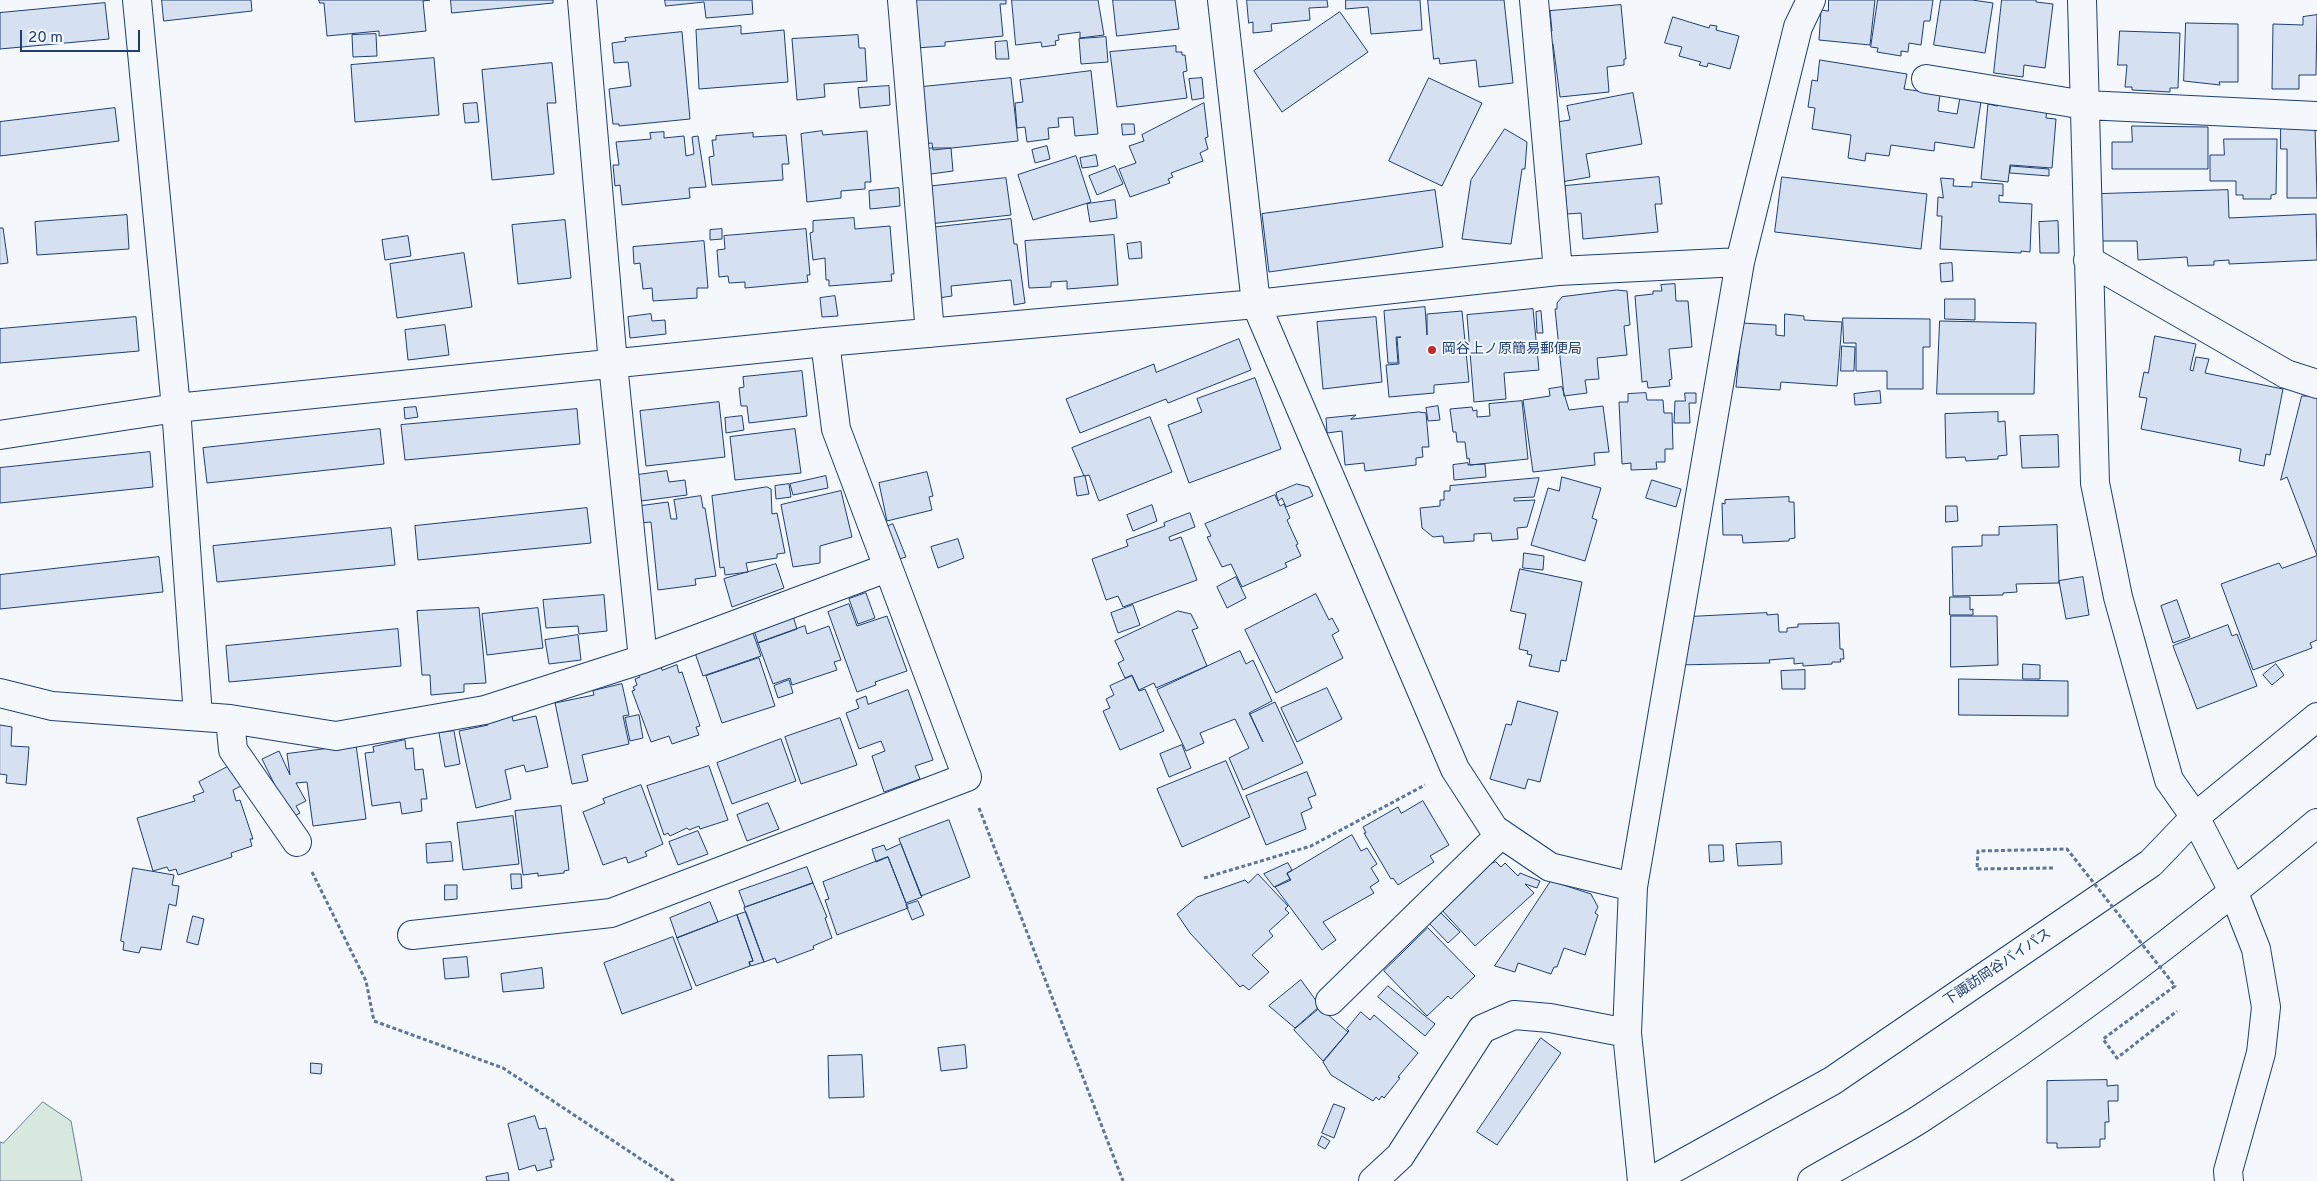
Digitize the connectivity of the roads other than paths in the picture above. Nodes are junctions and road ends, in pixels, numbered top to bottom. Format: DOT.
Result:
graph roads {
  1 [pos="137,0"];
  2 [pos="582,0"];
  3 [pos="902,0"];
  4 [pos="1222,0"];
  5 [pos="1534,0"];
  6 [pos="1811,0"];
  7 [pos="2082,0"];
  8 [pos="1926,79"];
  9 [pos="2085,105"];
  10 [pos="2317,116"];
  11 [pos="2088,260"];
  12 [pos="1740,262"];
  13 [pos="1558,271"];
  14 [pos="1256,304"];
  15 [pos="930,333"];
  16 [pos="825,342"];
  17 [pos="613,364"];
  18 [pos="2317,384"];
  19 [pos="176,408"];
  20 [pos="0,435"];
  21 [pos="888,568"];
  22 [pos="643,659"];
  23 [pos="0,693"];
  24 [pos="198,716"];
  25 [pos="2317,717"];
  26 [pos="230,719"];
  27 [pos="2195,817"];
  28 [pos="2317,823"];
  29 [pos="1501,834"];
  30 [pos="296,842"];
  31 [pos="1633,887"];
  32 [pos="2234,893"];
  33 [pos="412,935"];
  34 [pos="1330,1001"];
  35 [pos="1627,1033"];
  36 [pos="1374,1181"];
  37 [pos="1642,1181"];
  38 [pos="1651,1181"];
  39 [pos="1812,1181"];
  40 [pos="2228,1181"];
  1 -- 19 [label="main road"];
  2 -- 17 [label="main road"];
  3 -- 15 [label="main road"];
  4 -- 14 [label="main road"];
  5 -- 13 [label="main road"];
  6 -- 12 [label="main road"];
  7 -- 9 [label="main road"];
  8 -- 9 [label="main road"];
  9 -- 10 [label="main road"];
  9 -- 11 [label="main road"];
  11 -- 18 [label="main road"];
  11 -- 27 [label="main road"];
  12 -- 13 [label="main road"];
  12 -- 31 [label="main road"];
  13 -- 14 [label="main road"];
  14 -- 15 [label="main road"];
  14 -- 29 [label="main road"];
  15 -- 16 [label="main road"];
  16 -- 17 [label="main road"];
  16 -- 21 [label="main road"];
  17 -- 19 [label="main road"];
  17 -- 22 [label="main road"];
  19 -- 20 [label="main road"];
  19 -- 24 [label="main road"];
  21 -- 22 [label="main road"];
  21 -- 33 [label="main road"];
  22 -- 26 [label="main road"];
  23 -- 24 [label="main road"];
  24 -- 26 [label="main road"];
  25 -- 27 [label="main road, 下諏訪岡谷バイパス"];
  26 -- 30 [label="main road"];
  27 -- 32 [label="main road"];
  27 -- 38 [label="main road, 下諏訪岡谷バイパス"];
  28 -- 32 [label="main road"];
  29 -- 31 [label="main road"];
  29 -- 34 [label="main road"];
  31 -- 35 [label="main road"];
  32 -- 39 [label="main road"];
  32 -- 40 [label="main road"];
  35 -- 36 [label="main road"];
  35 -- 37 [label="main road"];
}
